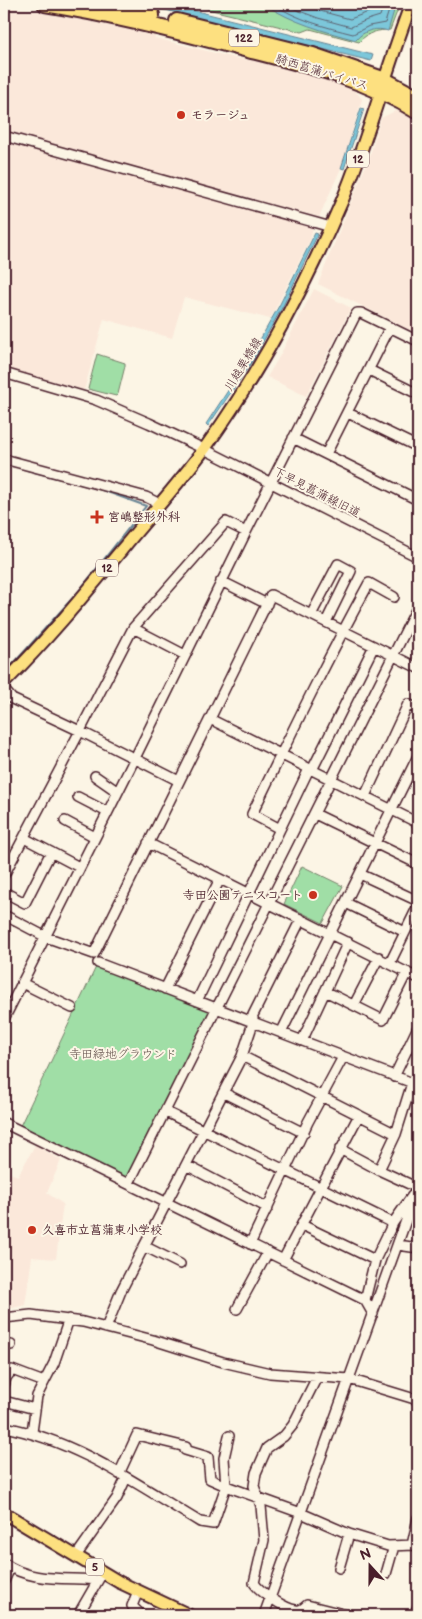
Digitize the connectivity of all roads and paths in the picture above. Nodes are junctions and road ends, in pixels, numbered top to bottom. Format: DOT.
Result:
graph roads {
  1 [pos="45,4"];
  2 [pos="104,4"];
  3 [pos="411,4"];
  4 [pos="382,85"];
  5 [pos="418,98"];
  6 [pos="418,112"];
  7 [pos="4,136"];
  8 [pos="331,226"];
  9 [pos="390,327"];
  10 [pos="418,341"];
  11 [pos="369,370"];
  12 [pos="4,373"];
  13 [pos="418,394"];
  14 [pos="348,413"];
  15 [pos="293,438"];
  16 [pos="418,447"];
  17 [pos="204,449"];
  18 [pos="326,454"];
  19 [pos="4,458"];
  20 [pos="271,482"];
  21 [pos="418,500"];
  22 [pos="160,504"];
  23 [pos="246,532"];
  24 [pos="418,557"];
  25 [pos="221,581"];
  26 [pos="394,597"];
  27 [pos="266,604"];
  28 [pos="418,606"];
  29 [pos="311,615"];
  30 [pos="326,622"];
  31 [pos="133,628"];
  32 [pos="343,631"];
  33 [pos="374,646"];
  34 [pos="186,655"];
  35 [pos="393,656"];
  36 [pos="418,668"];
  37 [pos="4,691"];
  38 [pos="418,709"];
  39 [pos="210,719"];
  40 [pos="80,731"];
  41 [pos="281,754"];
  42 [pos="418,756"];
  43 [pos="135,758"];
  44 [pos="311,769"];
  45 [pos="95,776"];
  46 [pos="332,780"];
  47 [pos="179,781"];
  48 [pos="118,792"];
  49 [pos="78,796"];
  50 [pos="365,796"];
  51 [pos="392,810"];
  52 [pos="107,812"];
  53 [pos="315,814"];
  54 [pos="65,821"];
  55 [pos="418,823"];
  56 [pos="280,829"];
  57 [pos="95,837"];
  58 [pos="24,838"];
  59 [pos="148,843"];
  60 [pos="376,843"];
  61 [pos="52,852"];
  62 [pos="418,864"];
  63 [pos="80,867"];
  64 [pos="360,874"];
  65 [pos="4,875"];
  66 [pos="220,879"];
  67 [pos="4,892"];
  68 [pos="248,893"];
  69 [pos="418,901"];
  70 [pos="346,902"];
  71 [pos="270,904"];
  72 [pos="418,906"];
  73 [pos="4,915"];
  74 [pos="302,919"];
  75 [pos="405,932"];
  76 [pos="331,934"];
  77 [pos="46,937"];
  78 [pos="348,942"];
  79 [pos="379,957"];
  80 [pos="390,962"];
  81 [pos="98,963"];
  82 [pos="407,972"];
  83 [pos="418,978"];
  84 [pos="22,983"];
  85 [pos="165,989"];
  86 [pos="325,991"];
  87 [pos="197,1001"];
  88 [pos="354,1005"];
  89 [pos="72,1008"];
  90 [pos="217,1009"];
  91 [pos="4,1019"];
  92 [pos="254,1023"];
  93 [pos="418,1027"];
  94 [pos="281,1033"];
  95 [pos="302,1041"];
  96 [pos="242,1056"];
  97 [pos="343,1057"];
  98 [pos="394,1077"];
  99 [pos="415,1084"];
  100 [pos="224,1093"];
  101 [pos="322,1096"];
  102 [pos="166,1112"];
  103 [pos="359,1114"];
  104 [pos="4,1123"];
  105 [pos="205,1131"];
  106 [pos="304,1133"];
  107 [pos="396,1134"];
  108 [pos="340,1150"];
  109 [pos="186,1166"];
  110 [pos="286,1170"];
  111 [pos="379,1170"];
  112 [pos="124,1182"];
  113 [pos="322,1188"];
  114 [pos="418,1188"];
  115 [pos="166,1202"];
  116 [pos="268,1208"];
  117 [pos="393,1223"];
  118 [pos="302,1225"];
  119 [pos="250,1244"];
  120 [pos="398,1245"];
  121 [pos="144,1246"];
  122 [pos="418,1248"];
  123 [pos="268,1252"];
  124 [pos="283,1260"];
  125 [pos="375,1260"];
  126 [pos="180,1264"];
  127 [pos="364,1300"];
  128 [pos="237,1309"];
  129 [pos="373,1314"];
  130 [pos="4,1318"];
  131 [pos="69,1319"];
  132 [pos="106,1328"];
  133 [pos="317,1377"];
  134 [pos="349,1379"];
  135 [pos="44,1382"];
  136 [pos="4,1386"];
  137 [pos="418,1400"];
  138 [pos="4,1401"];
  139 [pos="35,1409"];
  140 [pos="4,1427"];
  141 [pos="32,1432"];
  142 [pos="229,1436"];
  143 [pos="123,1476"];
  144 [pos="226,1486"];
  145 [pos="259,1498"];
  146 [pos="4,1513"];
  147 [pos="301,1513"];
  148 [pos="418,1518"];
  149 [pos="349,1534"];
  150 [pos="394,1546"];
  151 [pos="415,1546"];
  152 [pos="76,1556"];
  153 [pos="7,1565"];
  154 [pos="339,1568"];
  155 [pos="386,1574"];
  156 [pos="101,1576"];
  157 [pos="4,1581"];
  158 [pos="138,1592"];
  159 [pos="270,1598"];
  160 [pos="418,1607"];
  161 [pos="299,1613"];
  162 [pos="78,1615"];
  163 [pos="140,1615"];
  164 [pos="189,1615"];
  165 [pos="264,1615"];
  166 [pos="347,1615"];
  167 [pos="414,1615"];
  1 -- 4 [label="highway, 騎西菖蒲バイパス / 122"];
  2 -- 4 [label="highway, 騎西菖蒲バイパス / 122"];
  3 -- 4 [label="main road, 川越栗橋線 / 12"];
  4 -- 5 [label="highway, 騎西菖蒲バイパス / 122"];
  4 -- 6 [label="highway, 騎西菖蒲バイパス / 122"];
  4 -- 8 [label="main road, 川越栗橋線 / 12"];
  7 -- 8 [label="street"];
  8 -- 17 [label="main road, 川越栗橋線 / 12"];
  9 -- 10 [label="street"];
  9 -- 11 [label="street"];
  9 -- 15 [label="street"];
  11 -- 13 [label="street"];
  11 -- 14 [label="street"];
  12 -- 17 [label="street, 下早見菖蒲線旧道"];
  14 -- 16 [label="street"];
  14 -- 18 [label="street"];
  15 -- 18 [label="street"];
  15 -- 20 [label="street"];
  17 -- 20 [label="street, 下早見菖蒲線旧道"];
  17 -- 22 [label="main road, 川越栗橋線 / 12"];
  18 -- 21 [label="street"];
  19 -- 22 [label="street"];
  20 -- 23 [label="street"];
  20 -- 24 [label="street, 下早見菖蒲線旧道"];
  22 -- 37 [label="main road, 川越栗橋線 / 12"];
  23 -- 25 [label="street"];
  23 -- 31 [label="street"];
  25 -- 27 [label="street"];
  25 -- 34 [label="street"];
  26 -- 32 [label="street"];
  27 -- 29 [label="street"];
  27 -- 39 [label="street"];
  28 -- 35 [label="street"];
  29 -- 30 [label="street"];
  29 -- 30 [label="street"];
  30 -- 32 [label="street"];
  31 -- 34 [label="street"];
  31 -- 40 [label="street"];
  32 -- 33 [label="street"];
  32 -- 41 [label="street"];
  33 -- 35 [label="street"];
  33 -- 44 [label="street"];
  34 -- 43 [label="street"];
  35 -- 36 [label="street"];
  35 -- 46 [label="street"];
  37 -- 40 [label="street"];
  38 -- 50 [label="street"];
  39 -- 41 [label="street"];
  39 -- 47 [label="street"];
  40 -- 43 [label="street"];
  40 -- 58 [label="street"];
  41 -- 44 [label="street"];
  41 -- 56 [label="street"];
  42 -- 51 [label="street"];
  43 -- 47 [label="street"];
  43 -- 48 [label="street"];
  44 -- 46 [label="street"];
  44 -- 56 [label="street"];
  45 -- 48 [label="street"];
  46 -- 50 [label="street"];
  46 -- 53 [label="street"];
  47 -- 59 [label="street"];
  48 -- 52 [label="street"];
  49 -- 52 [label="street"];
  50 -- 51 [label="street"];
  51 -- 55 [label="street"];
  51 -- 60 [label="street"];
  52 -- 57 [label="street"];
  53 -- 60 [label="street"];
  53 -- 71 [label="street"];
  54 -- 57 [label="street"];
  56 -- 68 [label="street"];
  57 -- 63 [label="street"];
  58 -- 61 [label="street"];
  58 -- 65 [label="street"];
  59 -- 66 [label="street"];
  59 -- 77 [label="street"];
  60 -- 62 [label="street"];
  60 -- 64 [label="street"];
  61 -- 63 [label="street"];
  61 -- 67 [label="street"];
  63 -- 77 [label="street"];
  64 -- 69 [label="street"];
  64 -- 70 [label="street"];
  66 -- 68 [label="street"];
  66 -- 85 [label="street"];
  68 -- 71 [label="street"];
  68 -- 87 [label="street"];
  70 -- 75 [label="street"];
  70 -- 76 [label="street"];
  71 -- 74 [label="street"];
  71 -- 90 [label="street"];
  72 -- 75 [label="street"];
  73 -- 77 [label="street"];
  74 -- 76 [label="street"];
  74 -- 92 [label="street"];
  75 -- 80 [label="street"];
  76 -- 78 [label="street"];
  76 -- 94 [label="street"];
  77 -- 84 [label="street"];
  78 -- 79 [label="street"];
  78 -- 86 [label="street"];
  79 -- 80 [label="street"];
  79 -- 88 [label="street"];
  80 -- 82 [label="street"];
  81 -- 85 [label="street"];
  82 -- 83 [label="street"];
  82 -- 88 [label="street"];
  84 -- 89 [label="street"];
  84 -- 91 [label="street"];
  85 -- 87 [label="street"];
  86 -- 88 [label="street"];
  86 -- 95 [label="street"];
  87 -- 90 [label="street"];
  90 -- 92 [label="street"];
  90 -- 102 [label="street"];
  92 -- 94 [label="street"];
  92 -- 96 [label="street"];
  93 -- 98 [label="street"];
  94 -- 95 [label="street"];
  95 -- 97 [label="street"];
  96 -- 100 [label="street"];
  96 -- 101 [label="street"];
  97 -- 98 [label="street"];
  97 -- 101 [label="street"];
  98 -- 99 [label="street"];
  99 -- 107 [label="street"];
  100 -- 105 [label="street"];
  100 -- 106 [label="street"];
  101 -- 103 [label="street"];
  101 -- 106 [label="street"];
  102 -- 105 [label="street"];
  102 -- 112 [label="street"];
  103 -- 107 [label="street"];
  103 -- 108 [label="street"];
  104 -- 112 [label="street"];
  105 -- 109 [label="street"];
  105 -- 110 [label="street"];
  106 -- 110 [label="street"];
  107 -- 111 [label="street"];
  108 -- 111 [label="street"];
  108 -- 113 [label="street"];
  109 -- 115 [label="street"];
  109 -- 116 [label="street"];
  110 -- 113 [label="street"];
  110 -- 116 [label="street"];
  111 -- 114 [label="street"];
  112 -- 115 [label="street"];
  113 -- 117 [label="street"];
  113 -- 118 [label="street"];
  114 -- 117 [label="street"];
  114 -- 120 [label="street"];
  115 -- 119 [label="street"];
  115 -- 121 [label="street"];
  116 -- 119 [label="street"];
  117 -- 125 [label="street"];
  118 -- 124 [label="street"];
  118 -- 125 [label="street"];
  119 -- 123 [label="street"];
  120 -- 122 [label="street"];
  120 -- 129 [label="street"];
  121 -- 126 [label="street"];
  121 -- 132 [label="street"];
  123 -- 124 [label="street"];
  123 -- 128 [label="street"];
  124 -- 127 [label="street"];
  125 -- 127 [label="street"];
  127 -- 129 [label="street"];
  129 -- 134 [label="street"];
  130 -- 131 [label="street"];
  131 -- 132 [label="street"];
  131 -- 135 [label="street"];
  132 -- 133 [label="street"];
  133 -- 134 [label="street"];
  133 -- 145 [label="street"];
  134 -- 137 [label="street"];
  134 -- 147 [label="street"];
  135 -- 136 [label="street"];
  135 -- 139 [label="street"];
  138 -- 139 [label="street"];
  139 -- 141 [label="street"];
  140 -- 141 [label="street"];
  141 -- 143 [label="street"];
  142 -- 144 [label="street"];
  143 -- 144 [label="street"];
  143 -- 144 [label="street"];
  143 -- 152 [label="street"];
  144 -- 145 [label="street"];
  145 -- 147 [label="street"];
  145 -- 159 [label="street"];
  146 -- 152 [label="main road, 5"];
  147 -- 149 [label="street"];
  147 -- 159 [label="street"];
  148 -- 151 [label="street"];
  149 -- 150 [label="street"];
  149 -- 154 [label="street"];
  150 -- 151 [label="street"];
  150 -- 155 [label="street"];
  152 -- 156 [label="main road, 5"];
  153 -- 156 [label="street"];
  153 -- 157 [label="street"];
  156 -- 158 [label="main road, 5"];
  156 -- 162 [label="street"];
  158 -- 163 [label="street"];
  158 -- 164 [label="main road, 5"];
  159 -- 161 [label="street"];
  159 -- 165 [label="street"];
  160 -- 167 [label="street"];
  161 -- 166 [label="street"];
}
